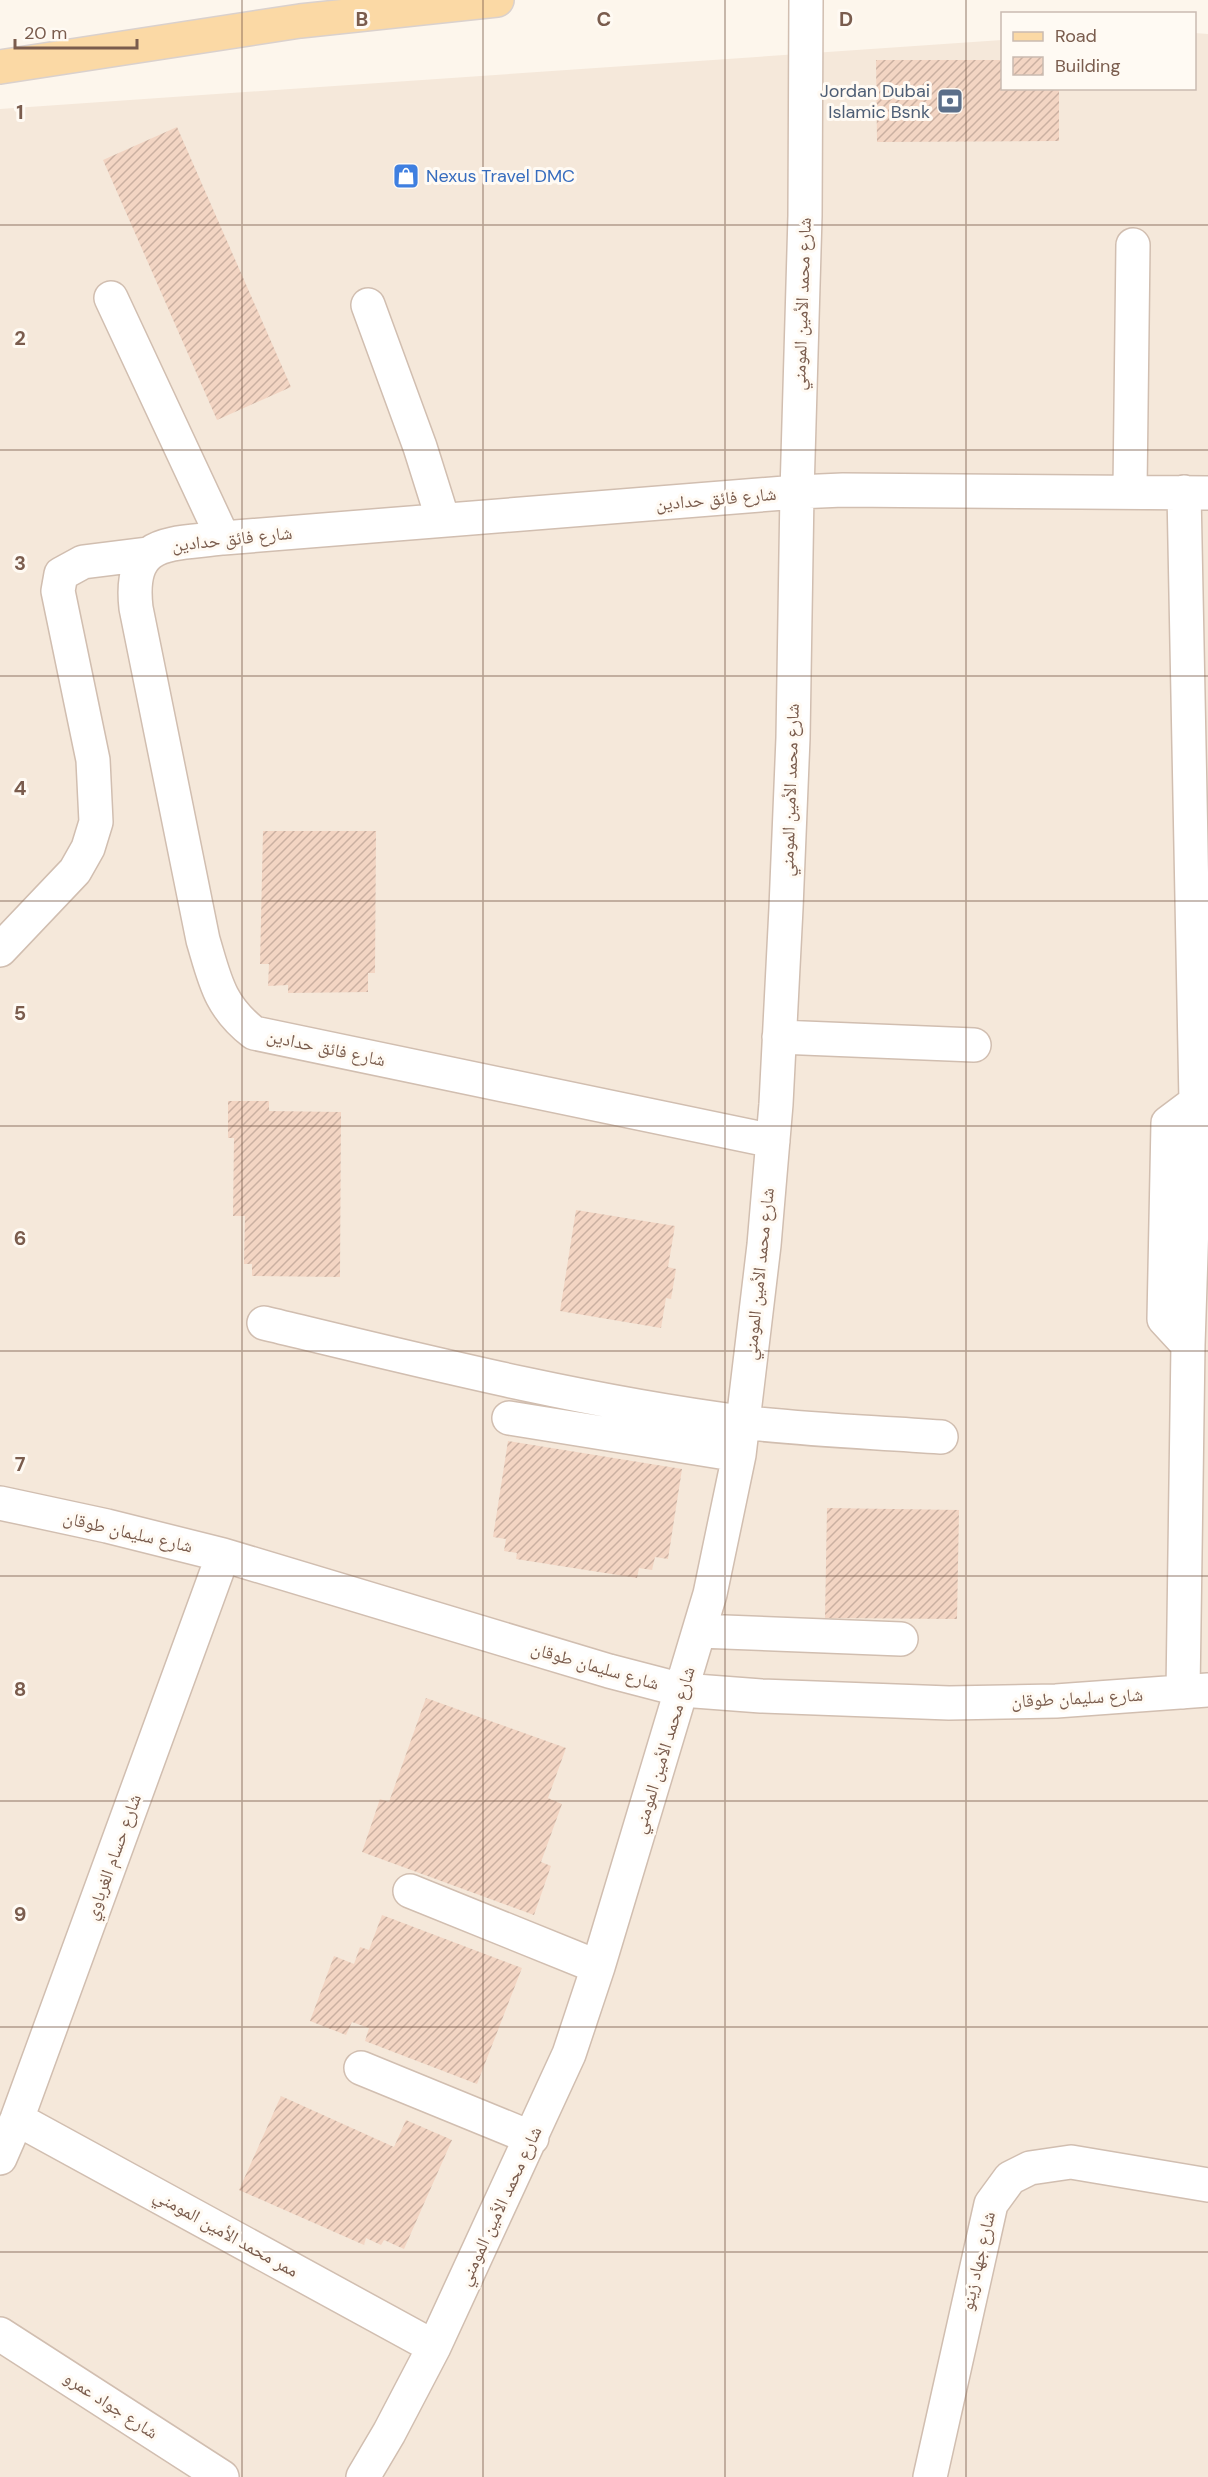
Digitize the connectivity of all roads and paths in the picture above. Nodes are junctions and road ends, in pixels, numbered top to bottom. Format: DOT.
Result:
graph roads {
  1 [pos="497,0"];
  2 [pos="806,0"];
  3 [pos="0,67"];
  4 [pos="1133,245"];
  5 [pos="111,298"];
  6 [pos="368,305"];
  7 [pos="1130,490"];
  8 [pos="797,492"];
  9 [pos="1196,492"];
  10 [pos="443,520"];
  11 [pos="223,538"];
  12 [pos="147,554"];
  13 [pos="0,950"];
  14 [pos="779,1037"];
  15 [pos="974,1045"];
  16 [pos="1196,1102"];
  17 [pos="776,1104"];
  18 [pos="773,1141"];
  19 [pos="1201,1205"];
  20 [pos="764,1245"];
  21 [pos="264,1323"];
  22 [pos="1188,1345"];
  23 [pos="509,1418"];
  24 [pos="742,1422"];
  25 [pos="941,1437"];
  26 [pos="739,1455"];
  27 [pos="0,1503"];
  28 [pos="223,1555"];
  29 [pos="699,1631"];
  30 [pos="901,1640"];
  31 [pos="682,1689"];
  32 [pos="1196,1691"];
  33 [pos="410,1891"];
  34 [pos="598,1967"];
  35 [pos="361,2068"];
  36 [pos="17,2119"];
  37 [pos="532,2138"];
  38 [pos="0,2158"];
  39 [pos="1208,2185"];
  40 [pos="0,2334"];
  41 [pos="434,2347"];
  42 [pos="222,2477"];
  43 [pos="363,2477"];
  44 [pos="930,2477"];
  1 -- 3 [label="main road"];
  2 -- 8 [label="street, شارع محمد الأمين المومني"];
  4 -- 7 [label="street"];
  5 -- 11 [label="street"];
  6 -- 10 [label="street"];
  7 -- 8 [label="street, شارع فائق حدادين"];
  7 -- 9 [label="street, شارع فائق حدادين"];
  8 -- 10 [label="street, شارع فائق حدادين"];
  8 -- 14 [label="street, شارع محمد الأمين المومني"];
  9 -- 16 [label="street"];
  10 -- 11 [label="street, شارع فائق حدادين"];
  11 -- 12 [label="street, شارع فائق حدادين"];
  12 -- 13 [label="street"];
  12 -- 18 [label="street, شارع فائق حدادين"];
  14 -- 15 [label="street"];
  14 -- 17 [label="street, شارع محمد الأمين المومني"];
  16 -- 19 [label="street"];
  16 -- 22 [label="street"];
  17 -- 18 [label="street, شارع محمد الأمين المومني"];
  17 -- 20 [label="street"];
  18 -- 20 [label="street, شارع محمد الأمين المومني"];
  19 -- 22 [label="street"];
  20 -- 24 [label="street, شارع محمد الأمين المومني"];
  21 -- 24 [label="street"];
  22 -- 32 [label="street"];
  23 -- 26 [label="street"];
  24 -- 25 [label="street"];
  24 -- 26 [label="street, شارع محمد الأمين المومني"];
  26 -- 29 [label="street, شارع محمد الأمين المومني"];
  27 -- 28 [label="street, شارع سليمان طوقان"];
  28 -- 31 [label="street, شارع سليمان طوقان"];
  28 -- 36 [label="street, شارع حسام الغرباوي"];
  29 -- 30 [label="street"];
  29 -- 31 [label="street, شارع محمد الأمين المومني"];
  31 -- 32 [label="street, شارع سليمان طوقان"];
  31 -- 34 [label="street, شارع محمد الأمين المومني"];
  33 -- 34 [label="street"];
  34 -- 37 [label="street, شارع محمد الأمين المومني"];
  35 -- 37 [label="street"];
  36 -- 38 [label="street, شارع حسام الغرباوي"];
  36 -- 41 [label="street, ممر محمد الأمين المومني"];
  37 -- 41 [label="street, شارع محمد الأمين المومني"];
  39 -- 44 [label="street, شارع جهاد زينو"];
  40 -- 42 [label="street, شارع جواد عمرو"];
  41 -- 43 [label="street, شارع محمد الأمين المومني"];
}
